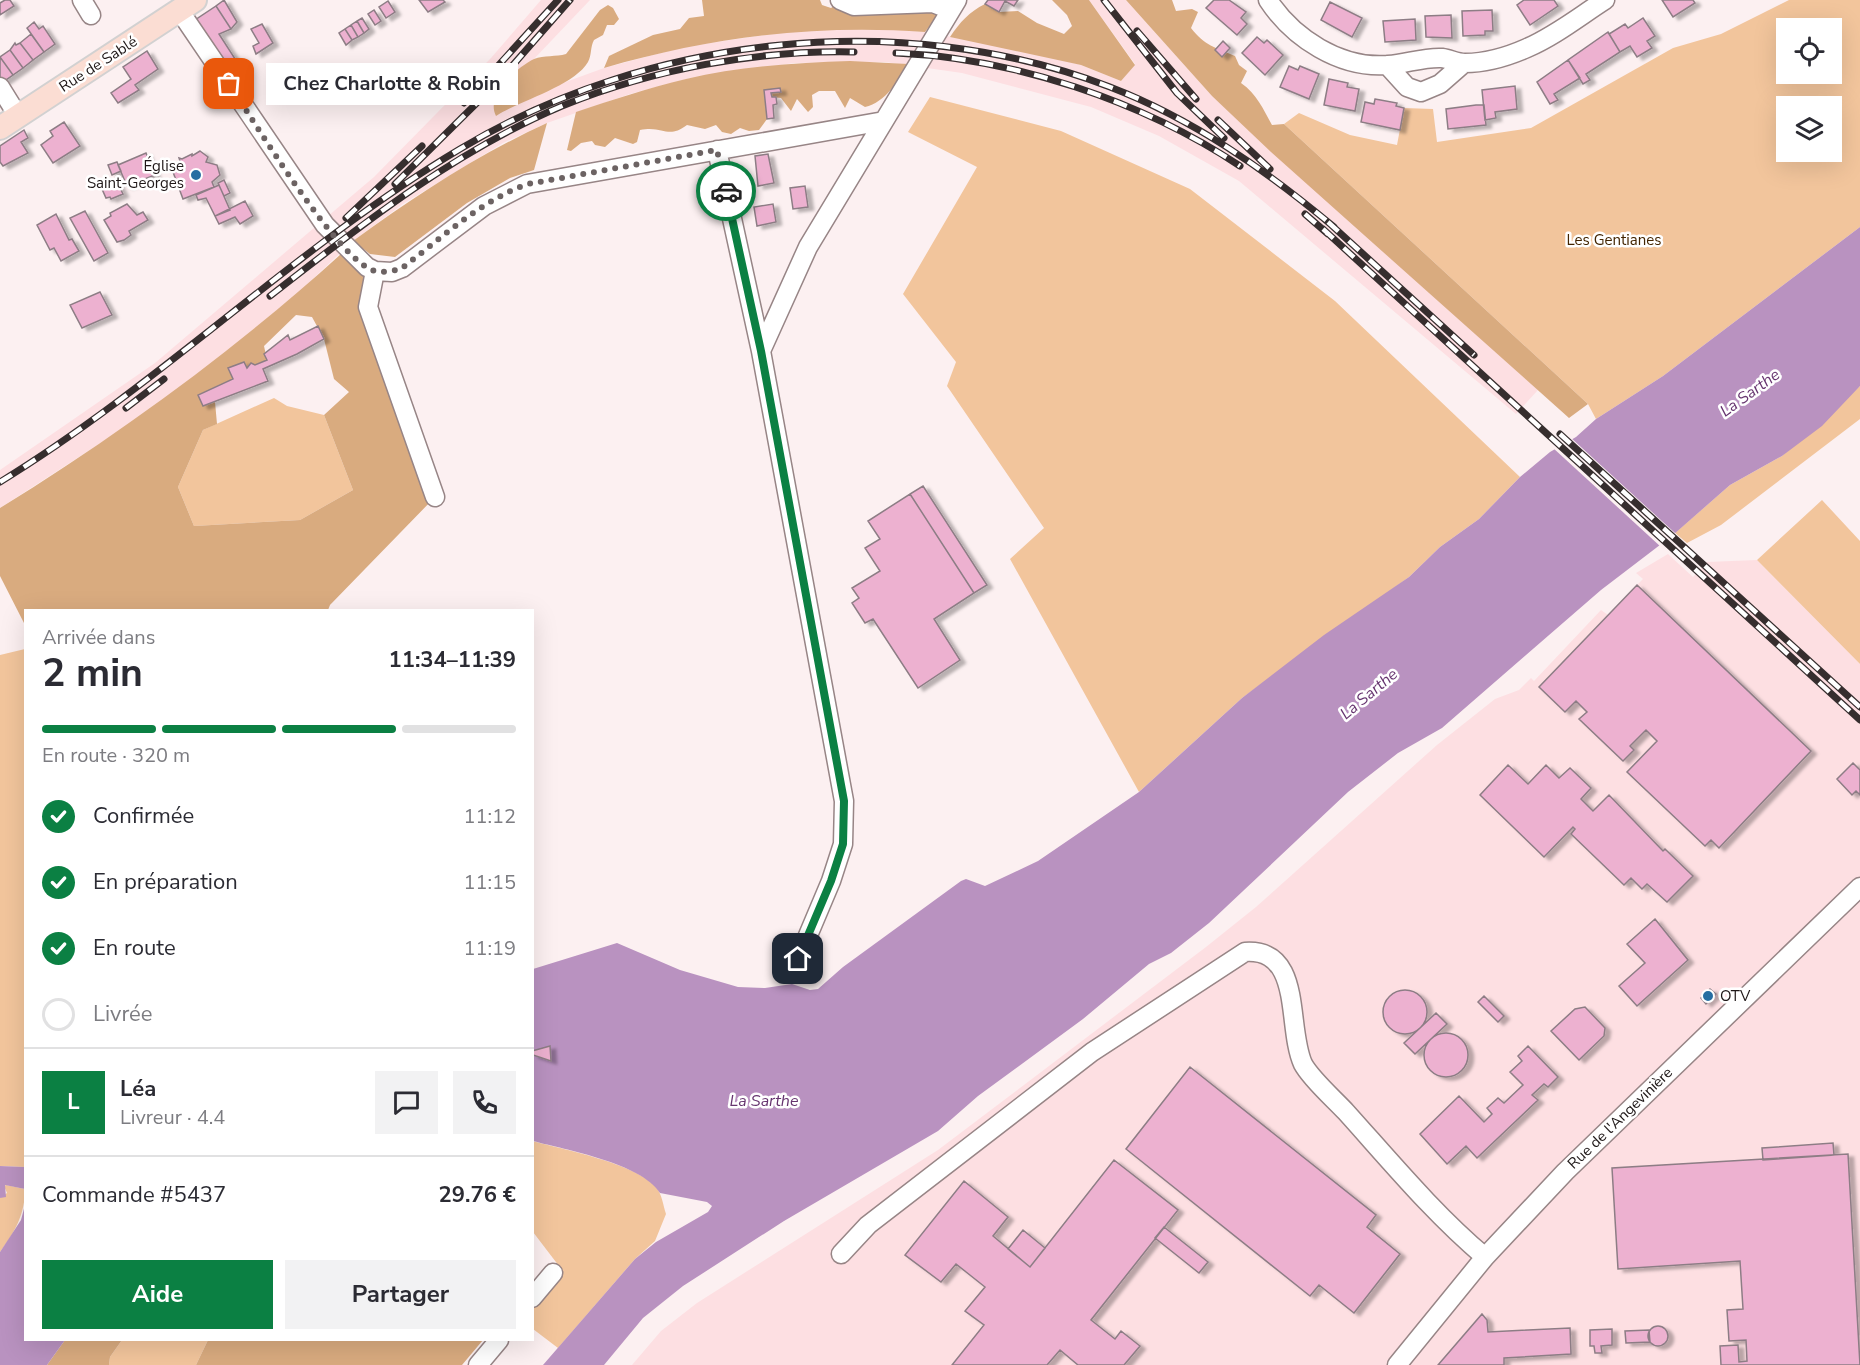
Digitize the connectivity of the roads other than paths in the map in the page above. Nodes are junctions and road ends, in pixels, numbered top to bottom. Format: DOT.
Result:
graph roads {
  1 [pos="840,0"];
  2 [pos="1268,0"];
  3 [pos="1605,0"];
  4 [pos="187,5"];
  5 [pos="954,5"];
  6 [pos="1464,63"];
  7 [pos="1387,65"];
  8 [pos="0,87"];
  9 [pos="884,121"];
  10 [pos="9,122"];
  11 [pos="717,150"];
  12 [pos="375,271"];
  13 [pos="761,351"];
  14 [pos="435,497"];
  15 [pos="1860,887"];
  16 [pos="793,971"];
  17 [pos="841,1254"];
  18 [pos="1485,1257"];
  19 [pos="553,1274"];
  20 [pos="534,1296"];
  21 [pos="498,1341"];
  22 [pos="478,1365"];
  23 [pos="1397,1365"];
  1 -- 5 [label="street"];
  2 -- 7 [label="street"];
  3 -- 6 [label="street"];
  4 -- 10 [label="main road, Rue de Sablé"];
  4 -- 12 [label="street"];
  5 -- 9 [label="street"];
  6 -- 7 [label="street"];
  6 -- 7 [label="street"];
  8 -- 10 [label="street"];
  9 -- 11 [label="street"];
  9 -- 13 [label="street"];
  11 -- 12 [label="street"];
  11 -- 13 [label="street"];
  12 -- 14 [label="street"];
  13 -- 16 [label="street"];
  15 -- 18 [label="street, Rue de l'Angevinière"];
  17 -- 18 [label="street"];
  18 -- 23 [label="street, Rue de l'Angevinière"];
  19 -- 20 [label="street"];
  21 -- 22 [label="street"];
}
